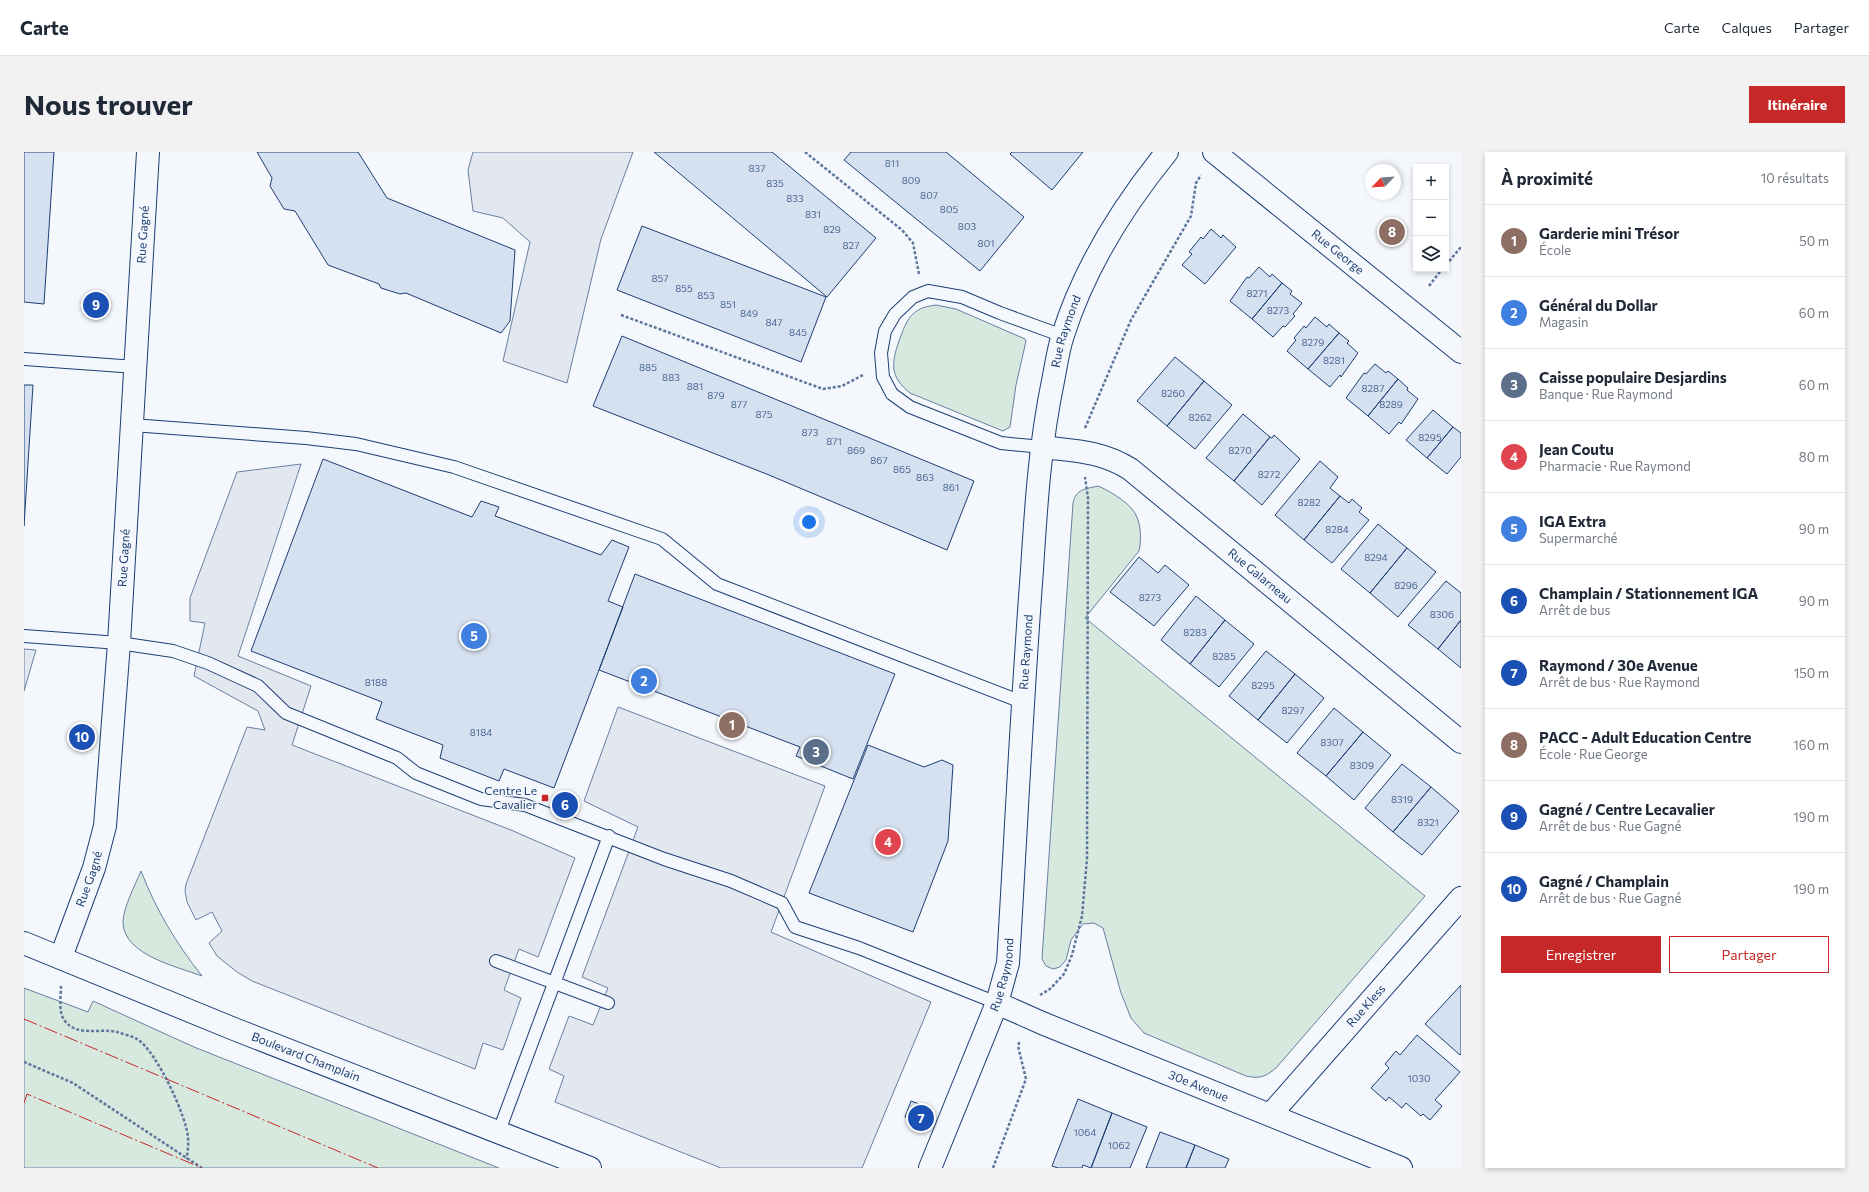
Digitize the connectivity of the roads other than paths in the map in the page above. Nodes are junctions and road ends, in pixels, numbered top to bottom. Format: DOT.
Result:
graph roads {
  1 [pos="148,152"];
  2 [pos="1167,152"];
  3 [pos="1214,152"];
  4 [pos="1063,336"];
  5 [pos="1461,352"];
  6 [pos="24,359"];
  7 [pos="136,367"];
  8 [pos="132,425"];
  9 [pos="1042,447"];
  10 [pos="24,636"];
  11 [pos="119,643"];
  12 [pos="1022,702"];
  13 [pos="1461,742"];
  14 [pos="609,836"];
  15 [pos="1461,898"];
  16 [pos="24,943"];
  17 [pos="61,957"];
  18 [pos="496,961"];
  19 [pos="556,982"];
  20 [pos="608,1003"];
  21 [pos="996,1003"];
  22 [pos="1271,1114"];
  23 [pos="499,1131"];
  24 [pos="590,1168"];
  25 [pos="930,1168"];
  26 [pos="1401,1168"];
  1 -- 7 [label="street, Rue Gagné"];
  2 -- 4 [label="street, Rue Raymond"];
  3 -- 5 [label="street, Rue George"];
  4 -- 9 [label="street, Rue Raymond"];
  4 -- 9 [label="lane"];
  6 -- 7 [label="lane"];
  7 -- 8 [label="street, Rue Gagné"];
  8 -- 11 [label="street, Rue Gagné"];
  8 -- 12 [label="lane"];
  9 -- 12 [label="street, Rue Raymond"];
  9 -- 13 [label="street, Rue Galarneau"];
  10 -- 11 [label="lane"];
  11 -- 14 [label="lane"];
  11 -- 17 [label="street, Rue Gagné"];
  12 -- 21 [label="street, Rue Raymond"];
  14 -- 19 [label="lane"];
  14 -- 21 [label="lane"];
  15 -- 22 [label="street, Rue Kless"];
  16 -- 17 [label="street, Boulevard Champlain"];
  17 -- 23 [label="street, Boulevard Champlain"];
  18 -- 19 [label="lane"];
  19 -- 20 [label="lane"];
  19 -- 23 [label="lane"];
  21 -- 22 [label="street, 30e Avenue"];
  21 -- 25 [label="street, Rue Raymond"];
  22 -- 26 [label="street, 30e Avenue"];
  23 -- 24 [label="street, Boulevard Champlain"];
}
